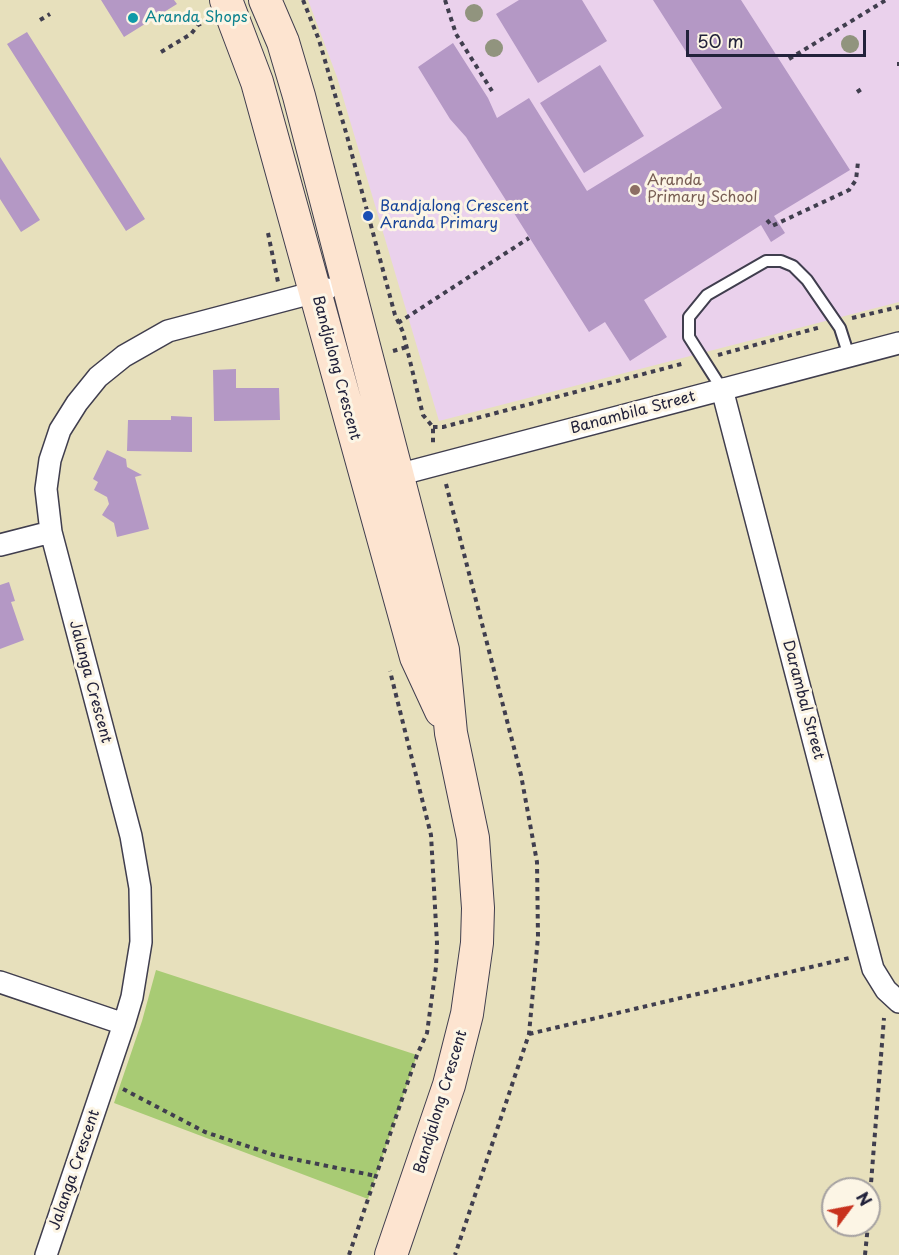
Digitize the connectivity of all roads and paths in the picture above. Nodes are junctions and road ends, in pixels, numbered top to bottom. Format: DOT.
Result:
graph roads {
  1 [pos="265,0"];
  2 [pos="303,0"];
  3 [pos="445,0"];
  4 [pos="886,0"];
  5 [pos="217,10"];
  6 [pos="50,14"];
  7 [pos="40,20"];
  8 [pos="198,26"];
  9 [pos="212,29"];
  10 [pos="161,52"];
  11 [pos="789,59"];
  12 [pos="863,88"];
  13 [pos="492,91"];
  14 [pos="857,92"];
  15 [pos="858,162"];
  16 [pos="767,220"];
  17 [pos="267,229"];
  18 [pos="530,238"];
  19 [pos="348,284"];
  20 [pos="315,292"];
  21 [pos="282,301"];
  22 [pos="899,307"];
  23 [pos="398,323"];
  24 [pos="836,323"];
  25 [pos="899,343"];
  26 [pos="849,356"];
  27 [pos="702,359"];
  28 [pos="722,389"];
  29 [pos="383,478"];
  30 [pos="51,532"];
  31 [pos="0,545"];
  32 [pos="388,663"];
  33 [pos="869,954"];
  34 [pos="0,982"];
  35 [pos="892,996"];
  36 [pos="124,1024"];
  37 [pos="529,1034"];
  38 [pos="120,1087"];
  39 [pos="376,1176"];
  40 [pos="872,1177"];
  41 [pos="867,1237"];
  42 [pos="46,1255"];
  43 [pos="349,1255"];
  44 [pos="391,1255"];
  45 [pos="866,1255"];
  1 -- 19 [label="street, Bandjalong Crescent"];
  2 -- 23 [label="path"];
  3 -- 13 [label="path"];
  4 -- 11 [label="path"];
  5 -- 9 [label="path"];
  5 -- 20 [label="street, Bandjalong Crescent"];
  6 -- 7 [label="path"];
  8 -- 10 [label="path"];
  12 -- 14 [label="path"];
  15 -- 16 [label="path"];
  17 -- 21 [label="path"];
  18 -- 23 [label="path"];
  19 -- 20 [label="street, Jalanga Crescent"];
  19 -- 29 [label="street, Bandjalong Crescent"];
  20 -- 21 [label="street, Jalanga Crescent"];
  20 -- 29 [label="street, Bandjalong Crescent"];
  21 -- 30 [label="street, Jalanga Crescent"];
  22 -- 24 [label="path"];
  23 -- 27 [label="path"];
  24 -- 26 [label="lane"];
  24 -- 27 [label="path"];
  24 -- 27 [label="lane"];
  25 -- 26 [label="street, Banambila Street"];
  26 -- 28 [label="street, Banambila Street"];
  27 -- 28 [label="lane"];
  28 -- 29 [label="street, Banambila Street"];
  28 -- 33 [label="street, Darambal Street"];
  29 -- 44 [label="street, Bandjalong Crescent"];
  30 -- 31 [label="street"];
  30 -- 36 [label="street, Jalanga Crescent"];
  32 -- 39 [label="path"];
  33 -- 35 [label="street, Darambal Street"];
  33 -- 37 [label="path"];
  34 -- 36 [label="street"];
  35 -- 40 [label="path"];
  36 -- 42 [label="street, Jalanga Crescent"];
  38 -- 39 [label="path"];
  39 -- 43 [label="path"];
  41 -- 45 [label="path"];
}
